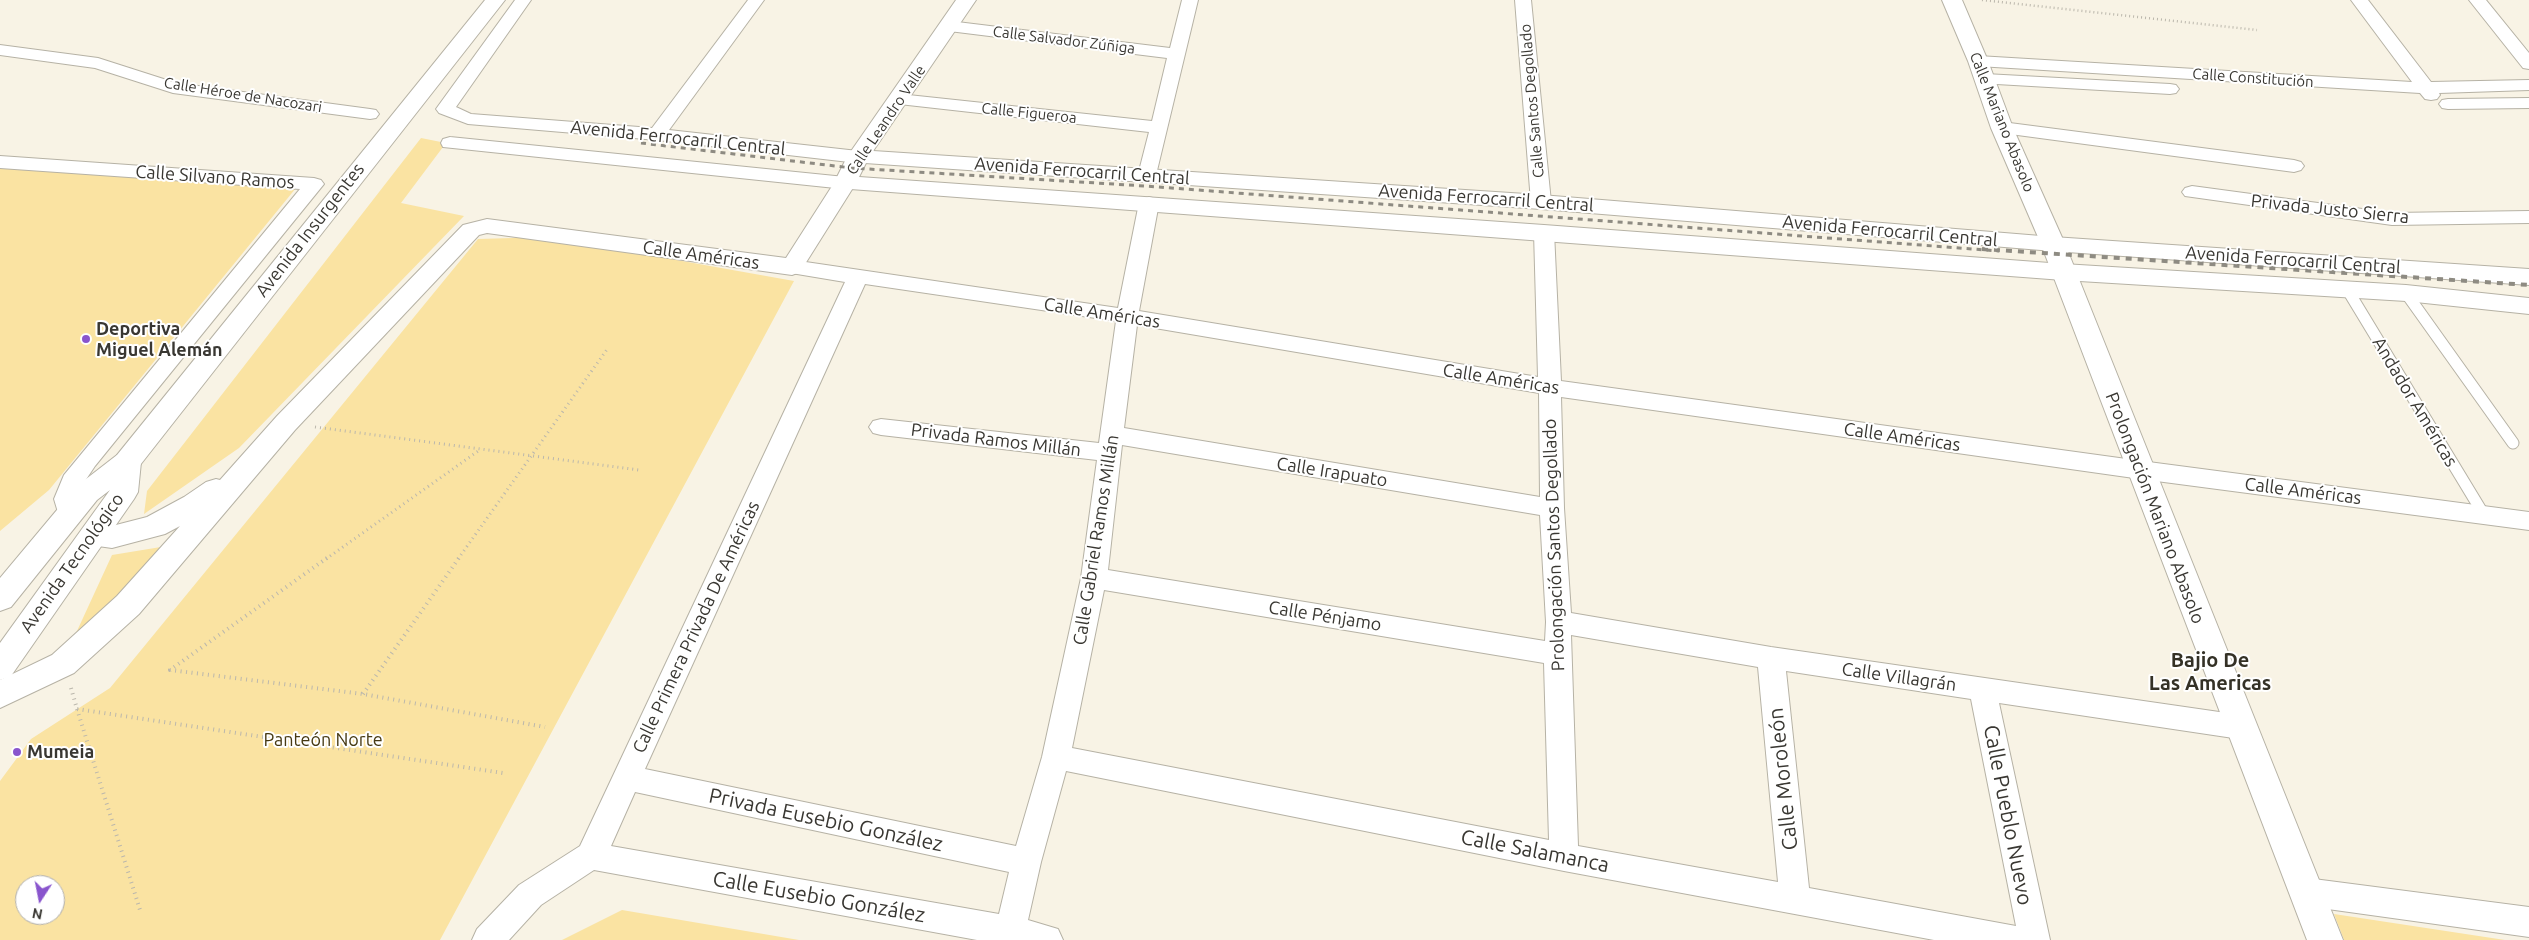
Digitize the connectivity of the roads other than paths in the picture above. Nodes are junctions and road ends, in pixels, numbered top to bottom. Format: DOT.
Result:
graph roads {
  1 [pos="495,0"];
  2 [pos="524,0"];
  3 [pos="756,0"];
  4 [pos="966,0"];
  5 [pos="1190,0"];
  6 [pos="1523,0"];
  7 [pos="1952,0"];
  8 [pos="2359,0"];
  9 [pos="2477,0"];
  10 [pos="949,26"];
  11 [pos="0,50"];
  12 [pos="1178,54"];
  13 [pos="2529,64"];
  14 [pos="1981,70"];
  15 [pos="2529,85"];
  16 [pos="2425,88"];
  17 [pos="899,99"];
  18 [pos="2529,103"];
  19 [pos="2439,104"];
  20 [pos="370,114"];
  21 [pos="1158,126"];
  22 [pos="2002,128"];
  23 [pos="657,134"];
  24 [pos="450,143"];
  25 [pos="858,157"];
  26 [pos="0,162"];
  27 [pos="2294,166"];
  28 [pos="1148,175"];
  29 [pos="845,183"];
  30 [pos="2192,192"];
  31 [pos="1541,202"];
  32 [pos="1149,203"];
  33 [pos="2529,217"];
  34 [pos="1544,232"];
  35 [pos="2053,244"];
  36 [pos="792,267"];
  37 [pos="2063,272"];
  38 [pos="858,277"];
  39 [pos="2529,277"];
  40 [pos="2347,289"];
  41 [pos="2406,294"];
  42 [pos="2529,306"];
  43 [pos="1127,316"];
  44 [pos="1550,387"];
  45 [pos="881,426"];
  46 [pos="2514,442"];
  47 [pos="1112,444"];
  48 [pos="256,457"];
  49 [pos="127,462"];
  50 [pos="2141,470"];
  51 [pos="1552,508"];
  52 [pos="69,512"];
  53 [pos="2484,515"];
  54 [pos="2529,521"];
  55 [pos="94,536"];
  56 [pos="1094,578"];
  57 [pos="0,599"];
  58 [pos="1559,622"];
  59 [pos="1557,654"];
  60 [pos="1771,658"];
  61 [pos="0,666"];
  62 [pos="1983,690"];
  63 [pos="0,695"];
  64 [pos="2240,727"];
  65 [pos="1056,757"];
  66 [pos="627,778"];
  67 [pos="591,856"];
  68 [pos="1564,858"];
  69 [pos="1026,862"];
  70 [pos="2306,892"];
  71 [pos="1795,899"];
  72 [pos="2529,922"];
  73 [pos="1010,931"];
  74 [pos="488,940"];
  75 [pos="1047,940"];
  76 [pos="2014,940"];
  77 [pos="2034,940"];
  78 [pos="2325,940"];
  1 -- 49 [label="main road, Avenida Insurgentes"];
  2 -- 23 [label="street, Avenida Ferrocarril Central"];
  3 -- 23 [label="street"];
  4 -- 10 [label="main road, Calle Leandro Valle"];
  5 -- 12 [label="street"];
  6 -- 31 [label="street, Calle Santos Degollado"];
  7 -- 14 [label="main road, Calle Mariano Abasolo"];
  8 -- 16 [label="street"];
  9 -- 13 [label="street"];
  10 -- 12 [label="street, Calle Salvador Zúñiga"];
  10 -- 17 [label="main road, Calle Leandro Valle"];
  11 -- 20 [label="street, Calle Héroe de Nacozari"];
  12 -- 21 [label="street"];
  14 -- 16 [label="street, Calle Constitución"];
  14 -- 19 [label="street, Calle Constitución"];
  14 -- 22 [label="main road, Calle Mariano Abasolo"];
  15 -- 16 [label="street, Calle Constitución"];
  16 -- 19 [label="street"];
  17 -- 21 [label="street, Calle Figueroa"];
  17 -- 25 [label="main road, Calle Leandro Valle"];
  18 -- 19 [label="street, Calle Constitución"];
  21 -- 28 [label="street"];
  22 -- 27 [label="street"];
  22 -- 35 [label="main road, Calle Mariano Abasolo"];
  23 -- 25 [label="street, Avenida Ferrocarril Central"];
  24 -- 29 [label="street, Avenida Ferrocarril Central"];
  25 -- 28 [label="main road, Avenida Ferrocarril Central"];
  25 -- 29 [label="main road, Calle Leandro Valle"];
  26 -- 52 [label="street, Calle Silvano Ramos"];
  28 -- 31 [label="main road, Avenida Ferrocarril Central"];
  29 -- 32 [label="main road, Avenida Ferrocarril Central"];
  29 -- 36 [label="main road, Calle Leandro Valle"];
  30 -- 33 [label="street, Privada Justo Sierra"];
  31 -- 35 [label="main road, Avenida Ferrocarril Central"];
  32 -- 34 [label="main road, Avenida Ferrocarril Central"];
  32 -- 43 [label="street, Calle Gabriel Ramos Millán"];
  34 -- 37 [label="main road, Avenida Ferrocarril Central"];
  34 -- 44 [label="street, Prolongación Santos Degollado"];
  35 -- 37 [label="main road, Prolongación Mariano Abasolo"];
  35 -- 39 [label="main road, Avenida Ferrocarril Central"];
  36 -- 38 [label="street, Calle Américas"];
  36 -- 48 [label="main road, Calle Américas"];
  37 -- 40 [label="main road, Avenida Ferrocarril Central"];
  37 -- 50 [label="main road, Prolongación Mariano Abasolo"];
  38 -- 43 [label="street, Calle Américas"];
  38 -- 66 [label="street, Calle Primera Privada De Américas"];
  40 -- 41 [label="main road, Avenida Ferrocarril Central"];
  40 -- 53 [label="lane, Andador Américas"];
  41 -- 42 [label="main road, Avenida Ferrocarril Central"];
  41 -- 46 [label="lane"];
  43 -- 44 [label="street, Calle Américas"];
  43 -- 47 [label="street, Calle Gabriel Ramos Millán"];
  44 -- 50 [label="street, Calle Américas"];
  44 -- 51 [label="street, Prolongación Santos Degollado"];
  45 -- 47 [label="street, Privada Ramos Millán"];
  47 -- 51 [label="street, Calle Irapuato"];
  47 -- 56 [label="street, Calle Gabriel Ramos Millán"];
  48 -- 55 [label="main road"];
  48 -- 63 [label="main road"];
  49 -- 52 [label="main road, Avenida Tecnológico"];
  49 -- 55 [label="main road, Avenida Tecnológico"];
  50 -- 53 [label="street, Calle Américas"];
  50 -- 64 [label="main road, Prolongación Mariano Abasolo"];
  51 -- 58 [label="street, Prolongación Santos Degollado"];
  52 -- 57 [label="main road, Avenida Tecnológico"];
  53 -- 54 [label="street, Calle Américas"];
  55 -- 61 [label="main road, Avenida Tecnológico"];
  56 -- 59 [label="street, Calle Pénjamo"];
  56 -- 65 [label="street, Calle Gabriel Ramos Millán"];
  58 -- 59 [label="street, Prolongación Santos Degollado"];
  58 -- 60 [label="street, Calle Villagrán"];
  59 -- 68 [label="street, Prolongación Santos Degollado"];
  60 -- 62 [label="street, Calle Villagrán"];
  60 -- 71 [label="street, Calle Moroleón"];
  62 -- 64 [label="street, Calle Villagrán"];
  62 -- 77 [label="street, Calle Pueblo Nuevo"];
  64 -- 70 [label="main road, Prolongación Mariano Abasolo"];
  65 -- 68 [label="street, Calle Salamanca"];
  65 -- 69 [label="street, Calle Gabriel Ramos Millán"];
  66 -- 67 [label="street, Calle Primera Privada De Américas"];
  66 -- 69 [label="street, Privada Eusebio González"];
  67 -- 73 [label="street, Calle Eusebio González"];
  67 -- 74 [label="street"];
  68 -- 71 [label="street, Calle Salamanca"];
  69 -- 73 [label="street, Calle Gabriel Ramos Millán"];
  70 -- 72 [label="street"];
  70 -- 78 [label="main road, Prolongación Mariano Abasolo"];
  71 -- 76 [label="street, Calle Salamanca"];
  73 -- 75 [label="street, Calle Eusebio González"];
}
